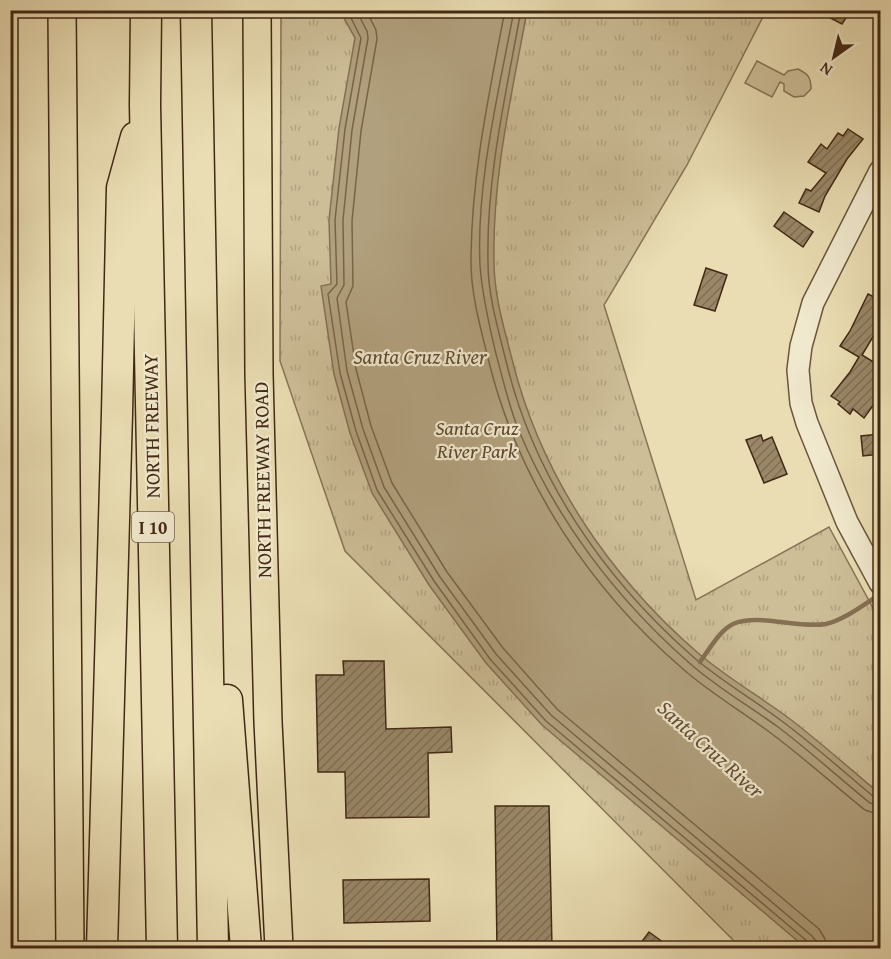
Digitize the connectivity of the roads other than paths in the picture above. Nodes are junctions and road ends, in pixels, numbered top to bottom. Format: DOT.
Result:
graph roads {
  1 [pos="62,10"];
  2 [pos="146,10"];
  3 [pos="196,10"];
  4 [pos="257,10"];
  5 [pos="145,105"];
  6 [pos="880,171"];
  7 [pos="201,356"];
  8 [pos="880,583"];
  9 [pos="70,948"];
  10 [pos="102,948"];
  11 [pos="162,948"];
  12 [pos="213,948"];
  13 [pos="246,948"];
  14 [pos="279,948"];
  1 -- 9 [label="main road"];
  2 -- 5 [label="highway, NORTH FREEWAY / I 10"];
  3 -- 7 [label="highway"];
  4 -- 14 [label="main road, NORTH FREEWAY ROAD"];
  5 -- 10 [label="highway"];
  5 -- 11 [label="highway, NORTH FREEWAY / I 10"];
  6 -- 8 [label="street"];
  7 -- 12 [label="highway"];
  7 -- 13 [label="highway"];
}
